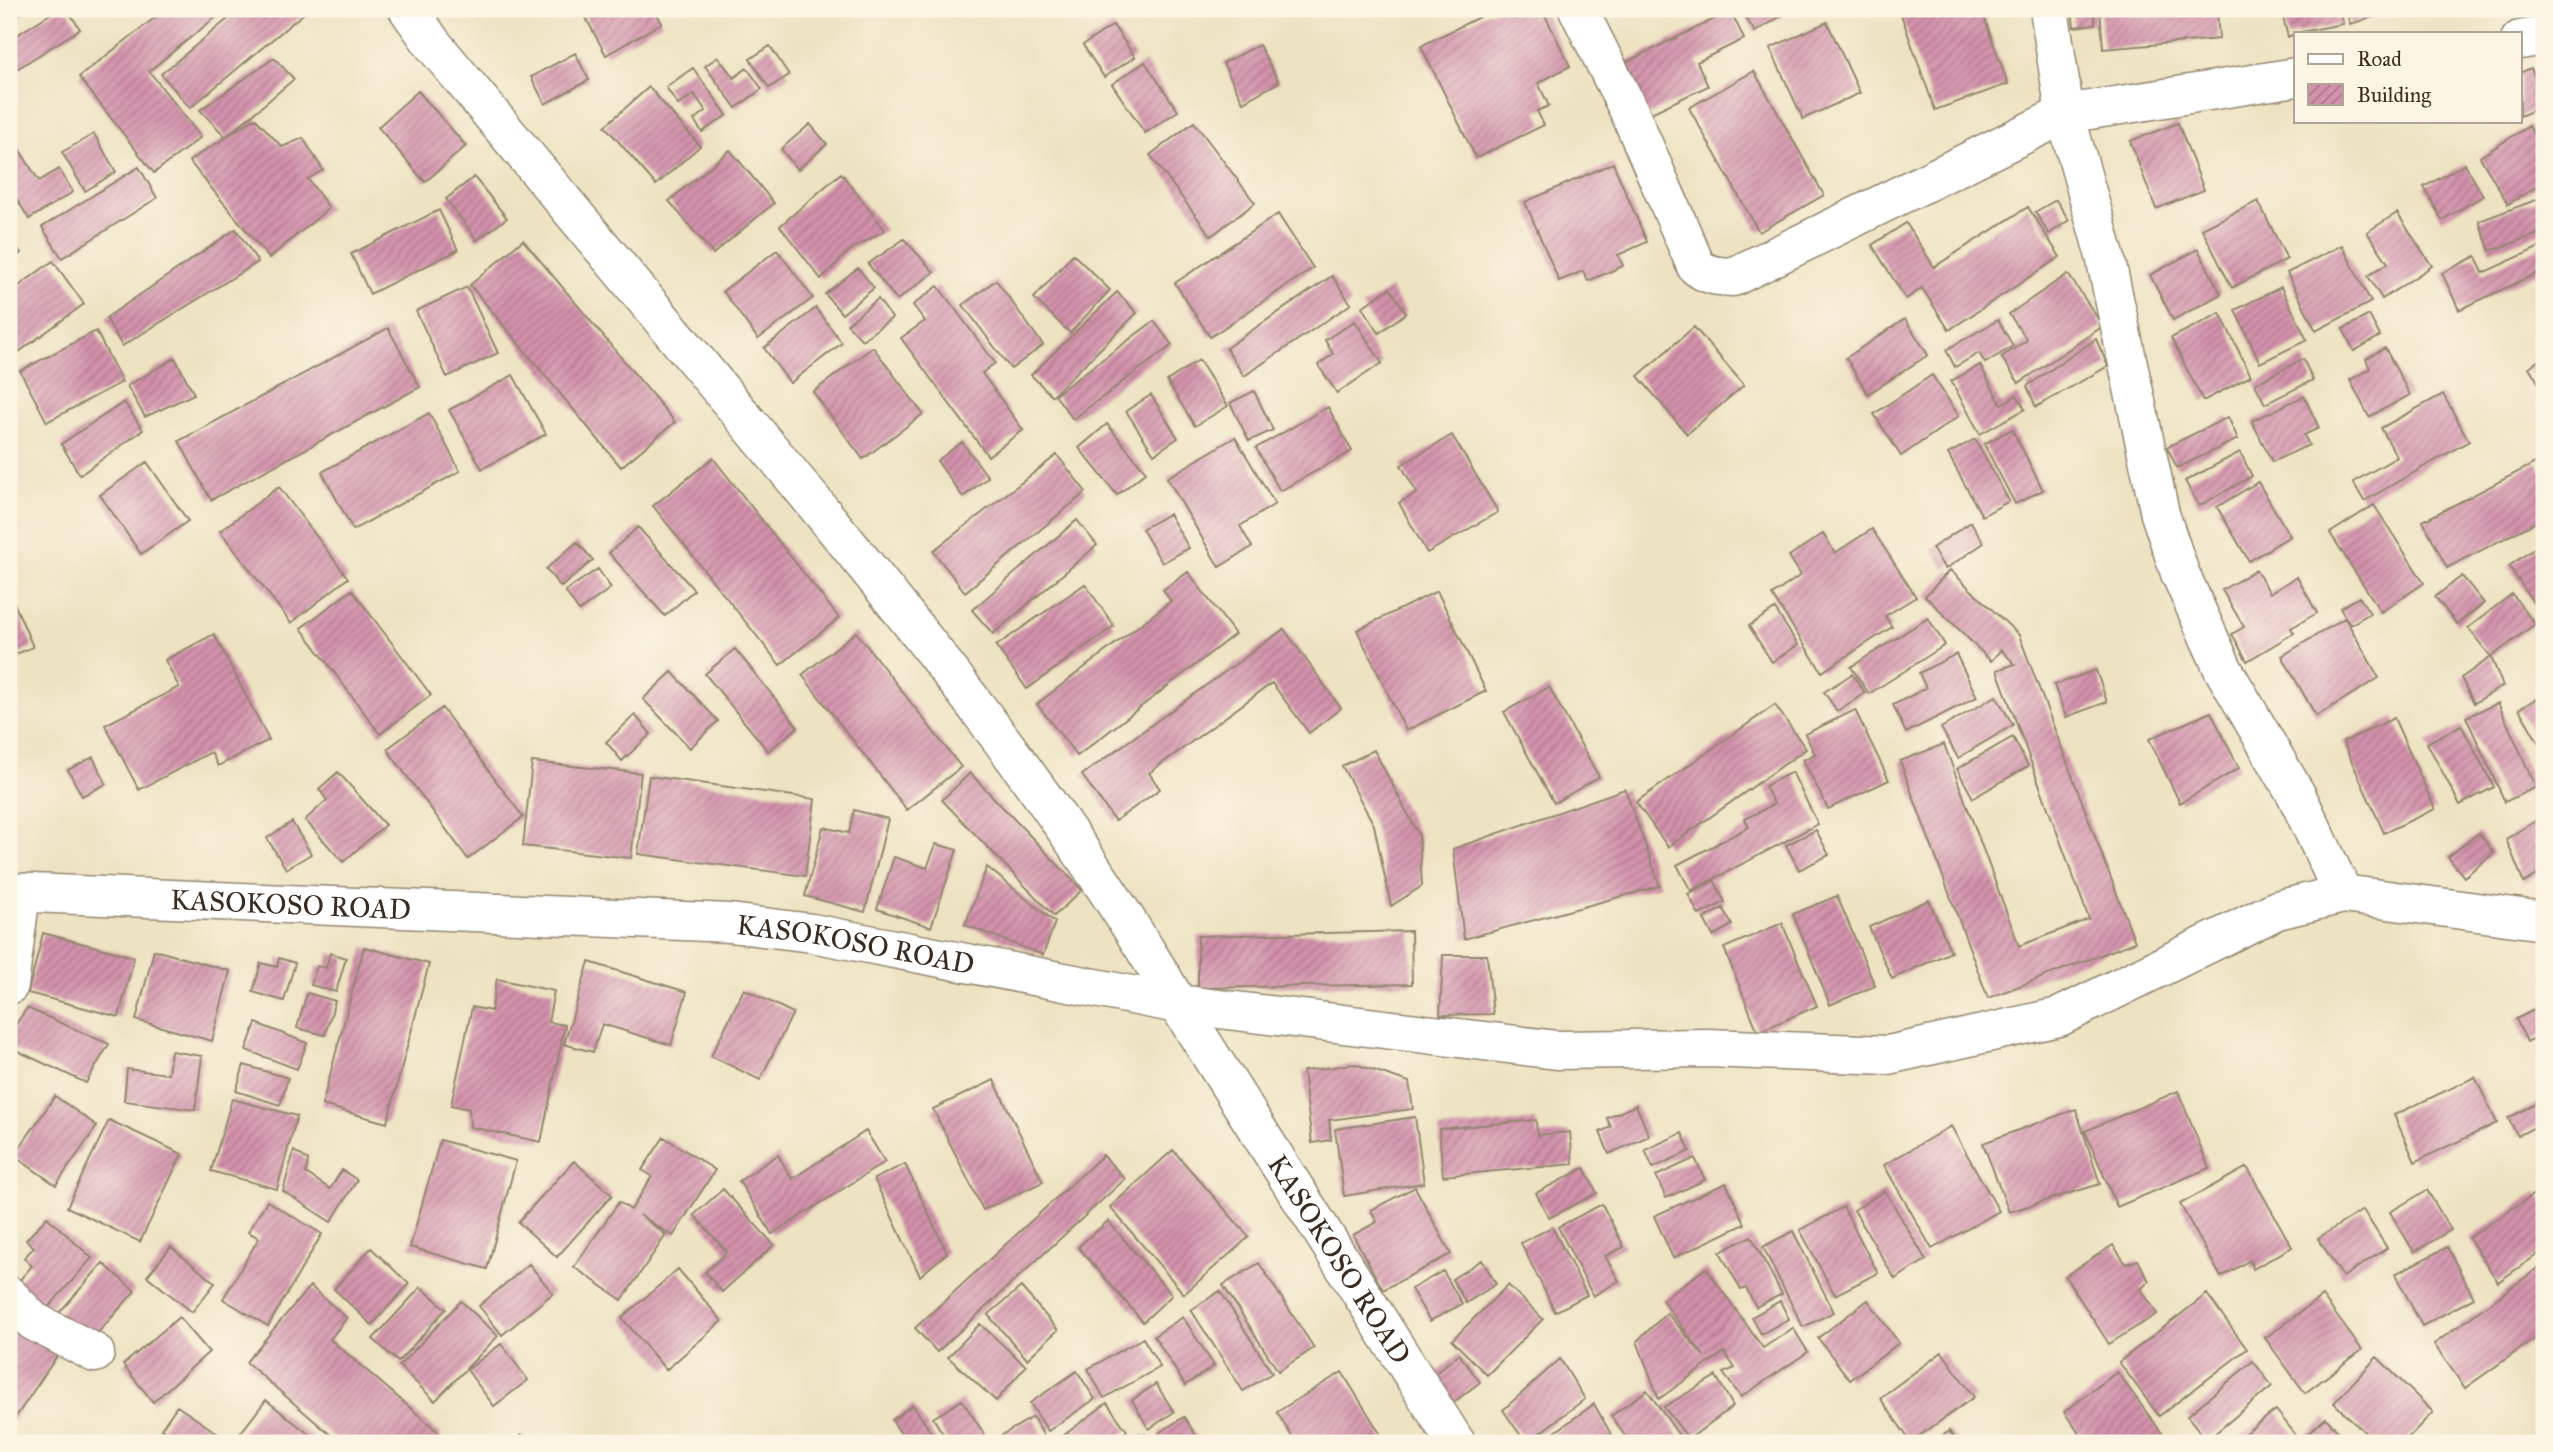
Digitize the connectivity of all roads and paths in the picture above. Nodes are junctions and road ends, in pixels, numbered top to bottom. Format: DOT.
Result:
graph roads {
  1 [pos="408,9"];
  2 [pos="1578,9"];
  3 [pos="2049,9"];
  4 [pos="2544,36"];
  5 [pos="2522,40"];
  6 [pos="2294,77"];
  7 [pos="2065,114"];
  8 [pos="15,893"];
  9 [pos="2343,894"];
  10 [pos="2544,921"];
  11 [pos="9,985"];
  12 [pos="1178,1004"];
  13 [pos="9,1296"];
  14 [pos="95,1353"];
  15 [pos="1456,1443"];
  1 -- 12 [label="street"];
  2 -- 7 [label="street"];
  3 -- 7 [label="street"];
  4 -- 5 [label="street"];
  6 -- 7 [label="street"];
  7 -- 9 [label="street"];
  8 -- 11 [label="street"];
  8 -- 12 [label="street, KASOKOSO ROAD"];
  9 -- 10 [label="street"];
  9 -- 12 [label="street"];
  12 -- 15 [label="street, KASOKOSO ROAD"];
  13 -- 14 [label="street"];
}
